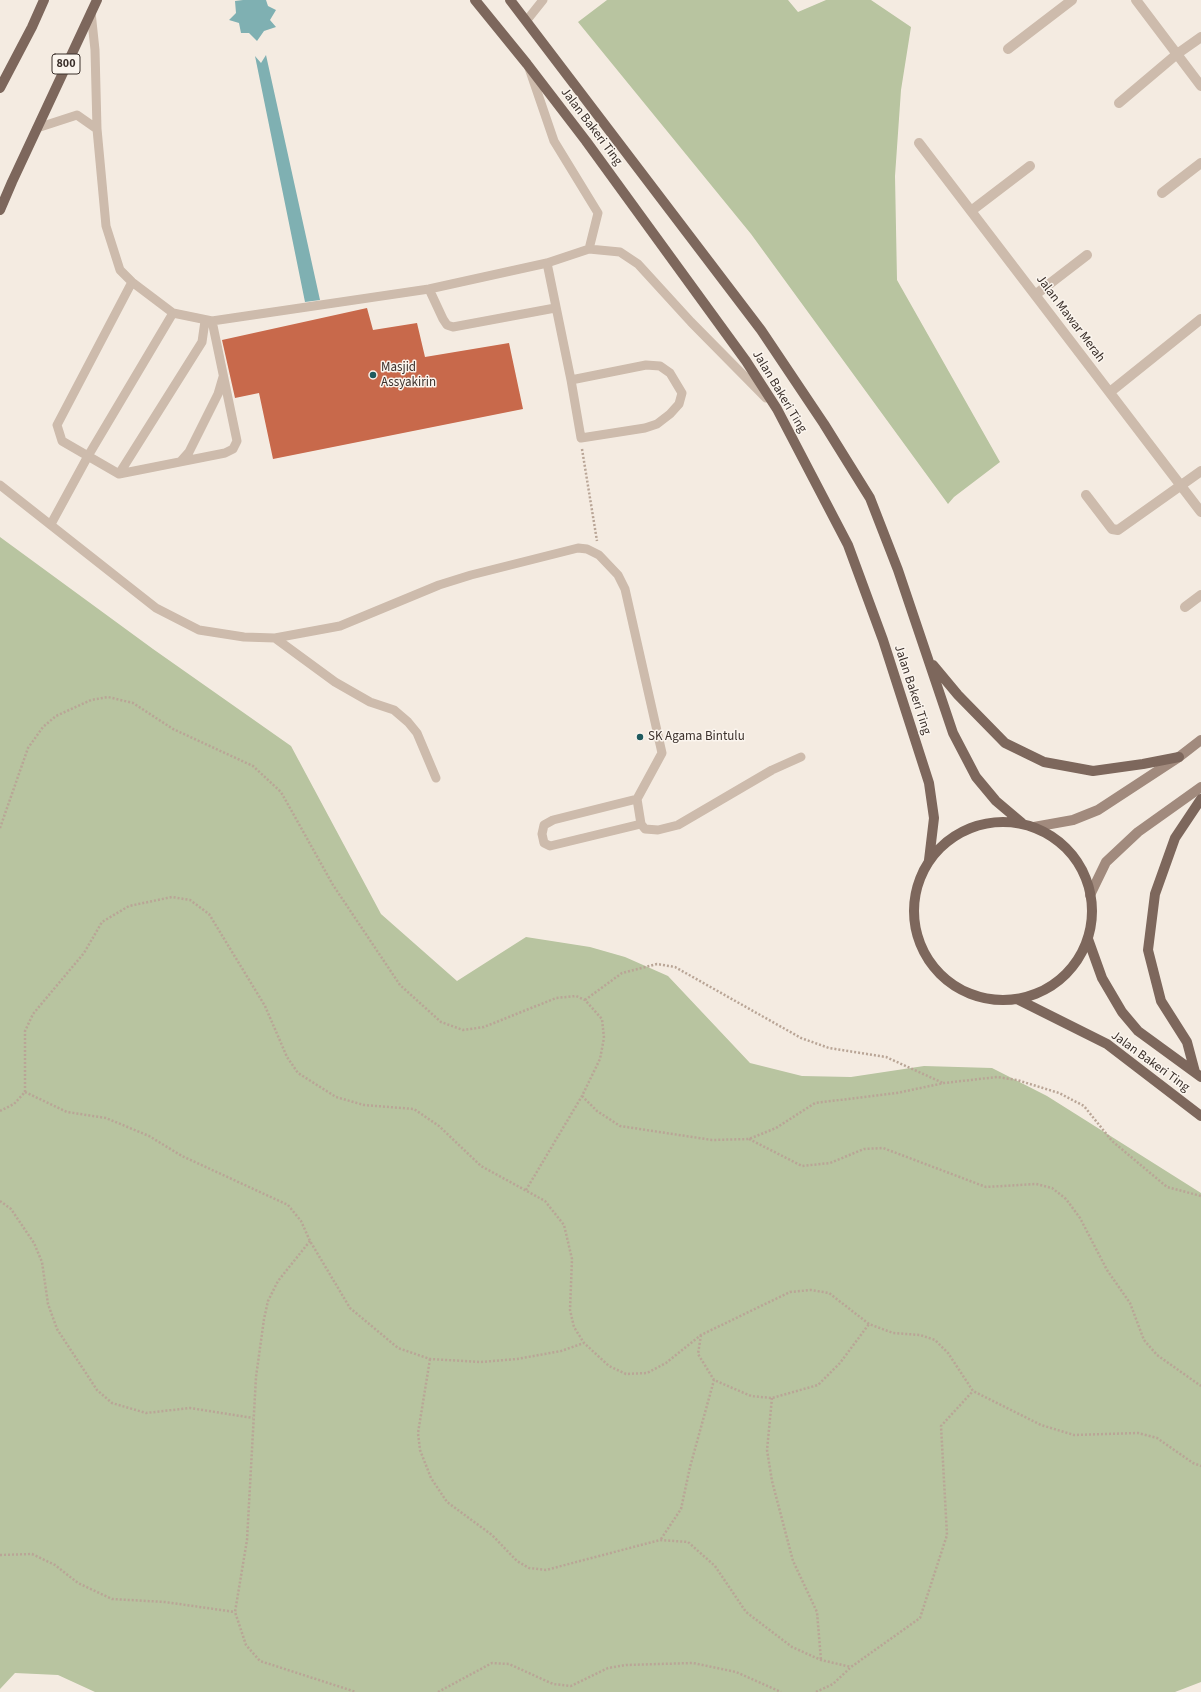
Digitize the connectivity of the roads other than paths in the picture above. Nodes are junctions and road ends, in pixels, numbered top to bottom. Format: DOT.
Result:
graph roads {
  1 [pos="44,0"];
  2 [pos="97,0"];
  3 [pos="475,0"];
  4 [pos="510,0"];
  5 [pos="543,0"];
  6 [pos="1072,0"];
  7 [pos="1136,0"];
  8 [pos="91,12"];
  9 [pos="527,20"];
  10 [pos="1201,37"];
  11 [pos="1008,49"];
  12 [pos="1177,54"];
  13 [pos="527,64"];
  14 [pos="1201,86"];
  15 [pos="0,88"];
  16 [pos="1119,103"];
  17 [pos="37,128"];
  18 [pos="97,129"];
  19 [pos="919,143"];
  20 [pos="1201,163"];
  21 [pos="1030,166"];
  22 [pos="1162,193"];
  23 [pos="0,210"];
  24 [pos="970,211"];
  25 [pos="589,249"];
  26 [pos="1087,255"];
  27 [pos="547,263"];
  28 [pos="132,282"];
  29 [pos="429,289"];
  30 [pos="1035,295"];
  31 [pos="555,308"];
  32 [pos="173,313"];
  33 [pos="1201,319"];
  34 [pos="209,321"];
  35 [pos="223,375"];
  36 [pos="571,380"];
  37 [pos="1110,392"];
  38 [pos="777,409"];
  39 [pos="88,456"];
  40 [pos="181,461"];
  41 [pos="1201,471"];
  42 [pos="119,474"];
  43 [pos="0,485"];
  44 [pos="1181,486"];
  45 [pos="1086,495"];
  46 [pos="1201,512"];
  47 [pos="51,524"];
  48 [pos="1201,594"];
  49 [pos="1184,607"];
  50 [pos="275,638"];
  51 [pos="929,661"];
  52 [pos="1201,740"];
  53 [pos="1179,756"];
  54 [pos="801,757"];
  55 [pos="436,778"];
  56 [pos="1201,787"];
  57 [pos="637,799"];
  58 [pos="1201,799"];
  59 [pos="1022,823"];
  60 [pos="641,824"];
  61 [pos="1034,827"];
  62 [pos="929,860"];
  63 [pos="1090,895"];
  64 [pos="1088,938"];
  65 [pos="1018,999"];
  66 [pos="1198,1075"];
  67 [pos="1201,1116"];
  1 -- 15 [label="main road"];
  2 -- 8 [label="main road, 800"];
  3 -- 13 [label="main road, Jalan Bakeri Ting"];
  4 -- 9 [label="main road, Jalan Bakeri Ting"];
  5 -- 9 [label="lane"];
  6 -- 11 [label="street"];
  7 -- 12 [label="street"];
  8 -- 17 [label="main road, 800"];
  8 -- 18 [label="lane"];
  9 -- 51 [label="main road, Jalan Bakeri Ting"];
  10 -- 12 [label="street"];
  12 -- 14 [label="street"];
  12 -- 16 [label="street"];
  13 -- 25 [label="lane"];
  13 -- 38 [label="main road, Jalan Bakeri Ting"];
  17 -- 18 [label="lane"];
  17 -- 23 [label="main road, 800"];
  18 -- 28 [label="lane"];
  19 -- 24 [label="street, Jalan Mawar Merah"];
  20 -- 22 [label="street"];
  21 -- 24 [label="street"];
  24 -- 30 [label="street, Jalan Mawar Merah"];
  25 -- 27 [label="lane"];
  25 -- 38 [label="lane"];
  26 -- 30 [label="street"];
  27 -- 29 [label="lane"];
  27 -- 31 [label="lane"];
  28 -- 32 [label="lane"];
  28 -- 39 [label="lane"];
  29 -- 31 [label="lane"];
  29 -- 34 [label="lane"];
  30 -- 37 [label="street, Jalan Mawar Merah"];
  31 -- 36 [label="lane"];
  32 -- 34 [label="lane"];
  32 -- 39 [label="lane"];
  33 -- 37 [label="street"];
  34 -- 35 [label="lane"];
  34 -- 42 [label="lane"];
  35 -- 40 [label="lane"];
  35 -- 40 [label="lane"];
  36 -- 36 [label="lane"];
  37 -- 44 [label="street, Jalan Mawar Merah"];
  38 -- 62 [label="main road, Jalan Bakeri Ting"];
  39 -- 42 [label="lane"];
  39 -- 47 [label="lane"];
  40 -- 42 [label="lane"];
  41 -- 44 [label="street"];
  43 -- 47 [label="lane"];
  44 -- 45 [label="street"];
  44 -- 46 [label="street, Jalan Mawar Merah"];
  47 -- 50 [label="lane"];
  48 -- 49 [label="street"];
  50 -- 55 [label="lane"];
  50 -- 57 [label="lane"];
  51 -- 53 [label="main road"];
  51 -- 59 [label="main road, Jalan Bakeri Ting"];
  52 -- 53 [label="main road"];
  53 -- 61 [label="main road"];
  54 -- 60 [label="lane"];
  56 -- 63 [label="main road"];
  57 -- 60 [label="lane"];
  57 -- 60 [label="lane"];
  58 -- 66 [label="main road"];
  59 -- 61 [label="main road"];
  59 -- 62 [label="main road"];
  61 -- 63 [label="main road"];
  62 -- 65 [label="main road"];
  63 -- 64 [label="main road"];
  64 -- 65 [label="main road"];
  64 -- 66 [label="main road, Jalan Bakeri Ting"];
  65 -- 67 [label="main road, Jalan Bakeri Ting"];
}
